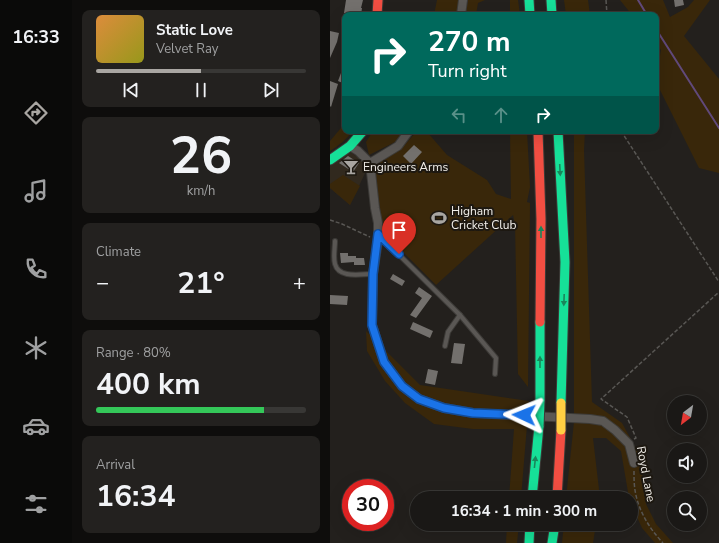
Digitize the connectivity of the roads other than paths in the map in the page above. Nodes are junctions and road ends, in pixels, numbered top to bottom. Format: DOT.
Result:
graph roads {
  1 [pos="378,0"];
  2 [pos="463,0"];
  3 [pos="529,0"];
  4 [pos="551,0"];
  5 [pos="377,12"];
  6 [pos="461,12"];
  7 [pos="530,12"];
  8 [pos="552,12"];
  9 [pos="360,134"];
  10 [pos="407,134"];
  11 [pos="538,134"];
  12 [pos="558,134"];
  13 [pos="350,146"];
  14 [pos="330,160"];
  15 [pos="370,163"];
  16 [pos="378,237"];
  17 [pos="335,241"];
  18 [pos="373,274"];
  19 [pos="460,315"];
  20 [pos="444,346"];
  21 [pos="495,374"];
  22 [pos="634,463"];
  23 [pos="533,491"];
  24 [pos="557,491"];
  25 [pos="530,531"];
  26 [pos="554,531"];
  27 [pos="529,543"];
  28 [pos="552,543"];
  1 -- 5 [label="main road"];
  2 -- 6 [label="street"];
  3 -- 7 [label="main road"];
  4 -- 8 [label="main road"];
  9 -- 13 [label="main road"];
  10 -- 15 [label="street"];
  23 -- 11 [label="main road, one-way, bridge"];
  12 -- 24 [label="main road, one-way, bridge"];
  13 -- 14 [label="main road"];
  13 -- 15 [label="street"];
  15 -- 16 [label="street, Royd Lane"];
  16 -- 18 [label="street, Royd Lane"];
  16 -- 19 [label="lane"];
  17 -- 18 [label="lane"];
  18 -- 22 [label="street, Royd Lane"];
  19 -- 20 [label="lane"];
  19 -- 21 [label="lane"];
  25 -- 27 [label="main road"];
  26 -- 28 [label="main road"];
}
